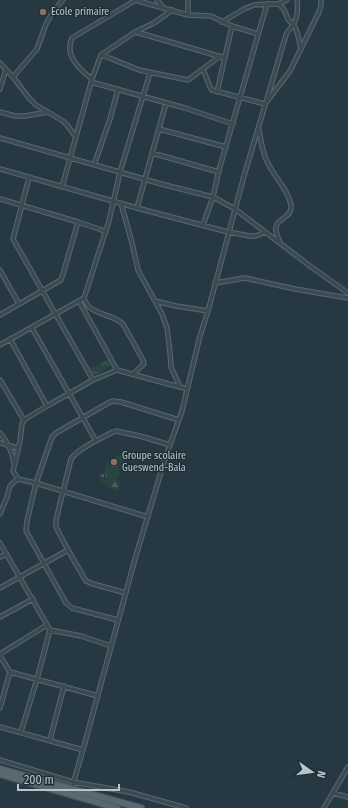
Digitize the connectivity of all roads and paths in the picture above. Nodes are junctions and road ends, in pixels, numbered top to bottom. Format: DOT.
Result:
graph roads {
  1 [pos="63,0"];
  2 [pos="135,0"];
  3 [pos="157,0"];
  4 [pos="188,0"];
  5 [pos="287,0"];
  6 [pos="297,0"];
  7 [pos="321,0"];
  8 [pos="266,4"];
  9 [pos="278,4"];
  10 [pos="164,8"];
  11 [pos="172,10"];
  12 [pos="188,15"];
  13 [pos="222,22"];
  14 [pos="294,24"];
  15 [pos="232,26"];
  16 [pos="135,32"];
  17 [pos="258,34"];
  18 [pos="302,48"];
  19 [pos="102,55"];
  20 [pos="218,57"];
  21 [pos="225,58"];
  22 [pos="0,63"];
  23 [pos="6,69"];
  24 [pos="203,69"];
  25 [pos="150,73"];
  26 [pos="13,77"];
  27 [pos="92,80"];
  28 [pos="0,89"];
  29 [pos="118,89"];
  30 [pos="217,92"];
  31 [pos="142,96"];
  32 [pos="240,98"];
  33 [pos="166,103"];
  34 [pos="265,104"];
  35 [pos="0,112"];
  36 [pos="48,112"];
  37 [pos="233,124"];
  38 [pos="259,126"];
  39 [pos="159,128"];
  40 [pos="76,137"];
  41 [pos="0,138"];
  42 [pos="226,147"];
  43 [pos="152,153"];
  44 [pos="69,158"];
  45 [pos="94,165"];
  46 [pos="0,169"];
  47 [pos="120,172"];
  48 [pos="218,172"];
  49 [pos="29,178"];
  50 [pos="144,180"];
  51 [pos="62,187"];
  52 [pos="213,197"];
  53 [pos="0,199"];
  54 [pos="113,201"];
  55 [pos="121,203"];
  56 [pos="21,205"];
  57 [pos="137,208"];
  58 [pos="235,209"];
  59 [pos="78,222"];
  60 [pos="203,225"];
  61 [pos="106,232"];
  62 [pos="228,232"];
  63 [pos="265,232"];
  64 [pos="280,242"];
  65 [pos="0,270"];
  66 [pos="215,283"];
  67 [pos="42,291"];
  68 [pos="348,293"];
  69 [pos="84,298"];
  70 [pos="348,298"];
  71 [pos="79,301"];
  72 [pos="155,301"];
  73 [pos="19,304"];
  74 [pos="208,311"];
  75 [pos="0,314"];
  76 [pos="55,314"];
  77 [pos="32,328"];
  78 [pos="10,339"];
  79 [pos="0,345"];
  80 [pos="117,370"];
  81 [pos="133,374"];
  82 [pos="0,380"];
  83 [pos="93,380"];
  84 [pos="180,387"];
  85 [pos="187,389"];
  86 [pos="69,394"];
  87 [pos="47,406"];
  88 [pos="82,418"];
  89 [pos="24,420"];
  90 [pos="179,420"];
  91 [pos="0,433"];
  92 [pos="96,441"];
  93 [pos="0,443"];
  94 [pos="9,445"];
  95 [pos="170,445"];
  96 [pos="18,448"];
  97 [pos="15,464"];
  98 [pos="18,479"];
  99 [pos="36,483"];
  100 [pos="63,491"];
  101 [pos="0,514"];
  102 [pos="148,517"];
  103 [pos="0,543"];
  104 [pos="68,550"];
  105 [pos="6,554"];
  106 [pos="0,557"];
  107 [pos="45,564"];
  108 [pos="20,577"];
  109 [pos="0,588"];
  110 [pos="126,593"];
  111 [pos="32,599"];
  112 [pos="0,617"];
  113 [pos="118,620"];
  114 [pos="48,625"];
  115 [pos="50,630"];
  116 [pos="111,646"];
  117 [pos="0,655"];
  118 [pos="10,672"];
  119 [pos="37,679"];
  120 [pos="64,686"];
  121 [pos="98,696"];
  122 [pos="0,708"];
  123 [pos="0,727"];
  124 [pos="21,732"];
  125 [pos="50,740"];
  126 [pos="83,750"];
  127 [pos="0,760"];
  128 [pos="348,767"];
  129 [pos="0,768"];
  130 [pos="0,774"];
  131 [pos="56,776"];
  132 [pos="73,782"];
  133 [pos="54,784"];
  134 [pos="71,791"];
  135 [pos="333,793"];
  136 [pos="348,797"];
  137 [pos="117,808"];
  138 [pos="141,808"];
  139 [pos="186,808"];
  140 [pos="324,808"];
  1 -- 26 [label="street"];
  2 -- 10 [label="street"];
  2 -- 27 [label="street"];
  3 -- 10 [label="street"];
  4 -- 12 [label="street"];
  5 -- 9 [label="street"];
  6 -- 14 [label="street"];
  7 -- 18 [label="street"];
  8 -- 9 [label="street"];
  8 -- 13 [label="street"];
  8 -- 17 [label="street"];
  9 -- 14 [label="street"];
  10 -- 11 [label="street"];
  11 -- 12 [label="street"];
  11 -- 16 [label="street"];
  12 -- 13 [label="street"];
  13 -- 15 [label="street"];
  14 -- 18 [label="street"];
  14 -- 34 [label="street"];
  15 -- 17 [label="street"];
  15 -- 21 [label="street"];
  16 -- 19 [label="street"];
  16 -- 20 [label="street"];
  17 -- 32 [label="street"];
  18 -- 34 [label="street"];
  19 -- 25 [label="street"];
  19 -- 27 [label="street"];
  20 -- 21 [label="street"];
  20 -- 24 [label="street"];
  21 -- 30 [label="street"];
  22 -- 23 [label="street"];
  23 -- 26 [label="street"];
  23 -- 28 [label="street"];
  24 -- 25 [label="street"];
  24 -- 30 [label="street"];
  25 -- 31 [label="street"];
  26 -- 36 [label="street"];
  27 -- 29 [label="street"];
  27 -- 40 [label="street"];
  29 -- 31 [label="street"];
  29 -- 45 [label="street"];
  30 -- 32 [label="street"];
  31 -- 33 [label="street"];
  31 -- 47 [label="street"];
  32 -- 34 [label="street"];
  32 -- 37 [label="street"];
  33 -- 37 [label="street"];
  33 -- 39 [label="street"];
  34 -- 38 [label="street"];
  35 -- 36 [label="street"];
  36 -- 40 [label="street"];
  37 -- 42 [label="street"];
  38 -- 58 [label="street"];
  38 -- 64 [label="street"];
  39 -- 42 [label="street"];
  39 -- 43 [label="street"];
  40 -- 44 [label="street"];
  41 -- 44 [label="street"];
  42 -- 48 [label="street"];
  43 -- 48 [label="street"];
  43 -- 50 [label="street"];
  44 -- 45 [label="street"];
  44 -- 51 [label="street"];
  45 -- 47 [label="street"];
  46 -- 49 [label="street"];
  47 -- 50 [label="street"];
  47 -- 54 [label="street"];
  48 -- 52 [label="street"];
  49 -- 51 [label="street"];
  49 -- 56 [label="street"];
  50 -- 52 [label="street"];
  50 -- 57 [label="street"];
  51 -- 54 [label="street"];
  52 -- 58 [label="street"];
  52 -- 60 [label="street"];
  53 -- 56 [label="street"];
  54 -- 55 [label="street"];
  54 -- 61 [label="street"];
  55 -- 57 [label="street"];
  55 -- 72 [label="street"];
  56 -- 59 [label="street"];
  56 -- 67 [label="street"];
  57 -- 60 [label="street"];
  58 -- 62 [label="street"];
  58 -- 63 [label="street"];
  59 -- 61 [label="street"];
  59 -- 67 [label="street"];
  60 -- 62 [label="street"];
  61 -- 69 [label="street"];
  62 -- 63 [label="street"];
  62 -- 66 [label="street"];
  63 -- 64 [label="street"];
  64 -- 68 [label="street"];
  65 -- 73 [label="street"];
  66 -- 70 [label="street"];
  66 -- 74 [label="street"];
  67 -- 73 [label="street"];
  67 -- 76 [label="street"];
  69 -- 71 [label="street"];
  69 -- 81 [label="street"];
  71 -- 76 [label="street"];
  71 -- 80 [label="street"];
  72 -- 74 [label="street"];
  72 -- 84 [label="street"];
  73 -- 75 [label="street"];
  74 -- 85 [label="street"];
  76 -- 77 [label="street"];
  76 -- 83 [label="street"];
  77 -- 78 [label="street"];
  77 -- 86 [label="street"];
  78 -- 79 [label="street"];
  78 -- 87 [label="street"];
  80 -- 81 [label="street"];
  80 -- 83 [label="street"];
  81 -- 84 [label="street"];
  82 -- 89 [label="street"];
  83 -- 86 [label="street"];
  84 -- 85 [label="street"];
  85 -- 90 [label="street"];
  86 -- 87 [label="street"];
  86 -- 88 [label="street"];
  87 -- 89 [label="street"];
  88 -- 90 [label="street"];
  88 -- 92 [label="street"];
  88 -- 99 [label="street"];
  89 -- 96 [label="street"];
  90 -- 95 [label="street"];
  91 -- 94 [label="street"];
  92 -- 95 [label="street"];
  92 -- 100 [label="street"];
  93 -- 94 [label="street"];
  94 -- 96 [label="street"];
  94 -- 97 [label="street"];
  95 -- 102 [label="street"];
  96 -- 97 [label="street"];
  97 -- 98 [label="street"];
  98 -- 99 [label="street"];
  98 -- 101 [label="street"];
  99 -- 100 [label="street"];
  99 -- 107 [label="street"];
  100 -- 102 [label="street"];
  100 -- 104 [label="street"];
  102 -- 110 [label="street"];
  103 -- 105 [label="street"];
  104 -- 107 [label="street"];
  104 -- 110 [label="street"];
  105 -- 106 [label="street"];
  105 -- 108 [label="street"];
  107 -- 108 [label="street"];
  107 -- 113 [label="street"];
  108 -- 109 [label="street"];
  108 -- 111 [label="street"];
  110 -- 113 [label="street"];
  111 -- 112 [label="street"];
  111 -- 114 [label="street"];
  113 -- 116 [label="street"];
  114 -- 115 [label="street"];
  114 -- 117 [label="street"];
  115 -- 116 [label="street"];
  115 -- 119 [label="street"];
  116 -- 121 [label="street"];
  117 -- 118 [label="street"];
  118 -- 119 [label="street"];
  118 -- 122 [label="street"];
  119 -- 120 [label="street"];
  119 -- 124 [label="street"];
  120 -- 121 [label="street"];
  120 -- 125 [label="street"];
  121 -- 126 [label="street"];
  123 -- 124 [label="street"];
  124 -- 125 [label="street"];
  125 -- 126 [label="street"];
  126 -- 132 [label="street"];
  127 -- 131 [label="street"];
  128 -- 135 [label="street"];
  129 -- 133 [label="main road"];
  130 -- 134 [label="main road"];
  131 -- 132 [label="street"];
  131 -- 133 [label="street"];
  132 -- 134 [label="street"];
  132 -- 139 [label="street"];
  133 -- 134 [label="main road"];
  134 -- 137 [label="main road"];
  134 -- 138 [label="main road"];
  135 -- 136 [label="street"];
  135 -- 140 [label="street"];
}
